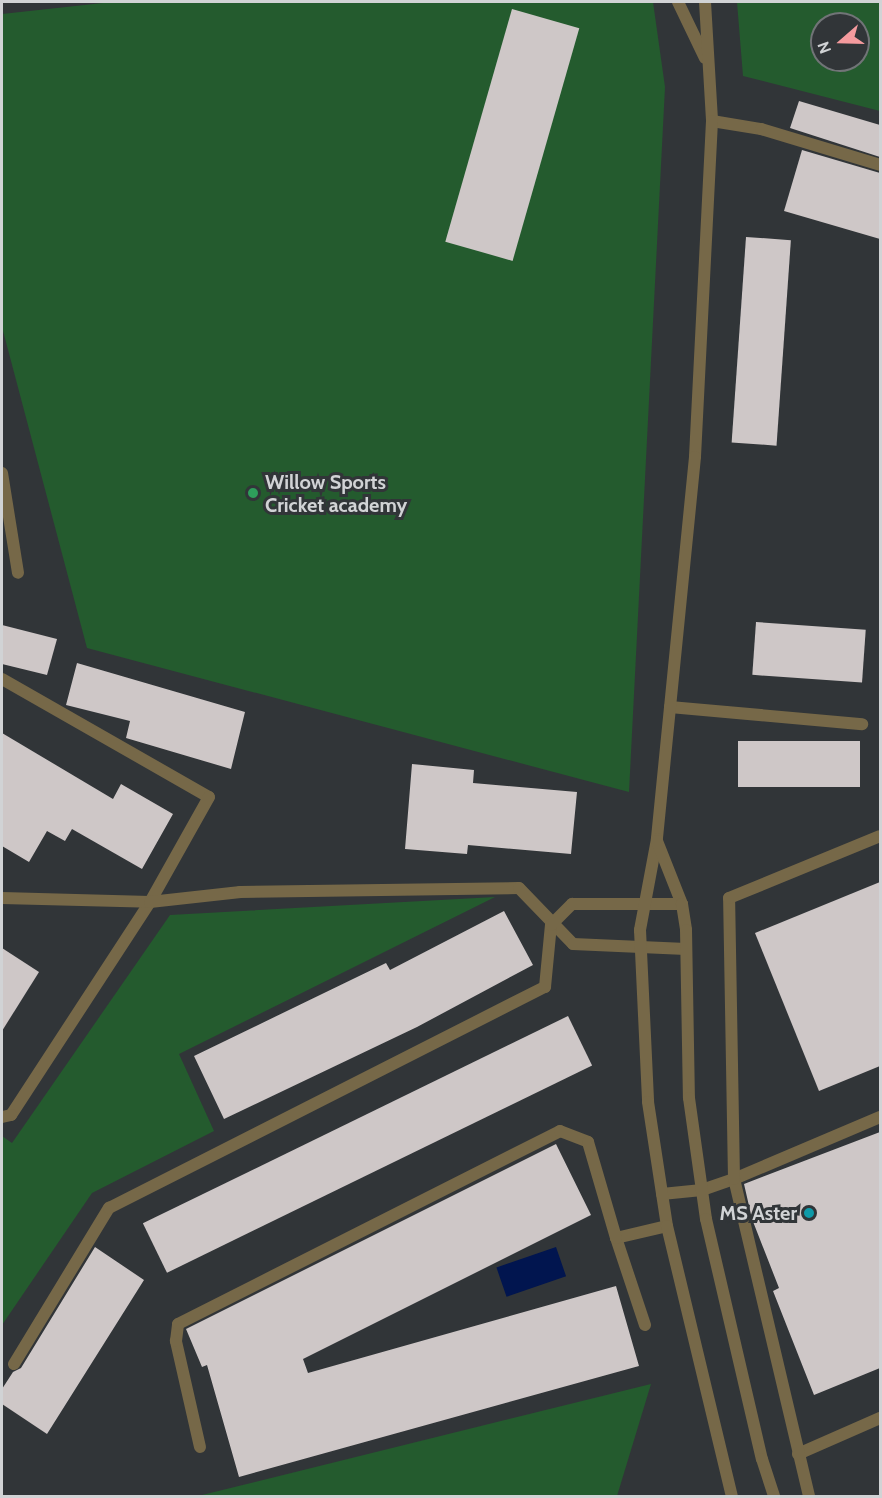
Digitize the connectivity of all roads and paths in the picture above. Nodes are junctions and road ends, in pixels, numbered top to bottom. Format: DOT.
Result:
graph roads {
  1 [pos="678,2"];
  2 [pos="705,2"];
  3 [pos="706,62"];
  4 [pos="712,121"];
  5 [pos="880,165"];
  6 [pos="2,473"];
  7 [pos="18,573"];
  8 [pos="2,679"];
  9 [pos="670,707"];
  10 [pos="862,724"];
  11 [pos="880,836"];
  12 [pos="657,839"];
  13 [pos="2,898"];
  14 [pos="646,901"];
  15 [pos="150,902"];
  16 [pos="682,904"];
  17 [pos="551,925"];
  18 [pos="641,947"];
  19 [pos="686,949"];
  20 [pos="2,1117"];
  21 [pos="880,1117"];
  22 [pos="734,1179"];
  23 [pos="702,1190"];
  24 [pos="662,1194"];
  25 [pos="667,1226"];
  26 [pos="616,1238"];
  27 [pos="645,1325"];
  28 [pos="14,1364"];
  29 [pos="880,1418"];
  30 [pos="200,1447"];
  31 [pos="798,1454"];
  32 [pos="732,1497"];
  33 [pos="774,1497"];
  34 [pos="809,1497"];
  1 -- 3 [label="street"];
  2 -- 3 [label="street"];
  3 -- 4 [label="street"];
  4 -- 5 [label="street"];
  4 -- 9 [label="street"];
  6 -- 7 [label="street"];
  8 -- 15 [label="street"];
  9 -- 10 [label="street"];
  9 -- 12 [label="street"];
  11 -- 22 [label="street"];
  12 -- 14 [label="street"];
  12 -- 16 [label="street"];
  13 -- 15 [label="street"];
  14 -- 16 [label="street"];
  14 -- 17 [label="street"];
  14 -- 18 [label="street"];
  15 -- 17 [label="street"];
  15 -- 20 [label="street"];
  16 -- 19 [label="street"];
  17 -- 18 [label="street"];
  17 -- 28 [label="street"];
  18 -- 19 [label="street"];
  18 -- 24 [label="street"];
  19 -- 23 [label="street"];
  21 -- 22 [label="street"];
  22 -- 23 [label="street"];
  22 -- 31 [label="street"];
  23 -- 24 [label="street"];
  23 -- 33 [label="street"];
  24 -- 25 [label="street"];
  25 -- 26 [label="street"];
  25 -- 32 [label="street"];
  26 -- 27 [label="street"];
  26 -- 30 [label="street"];
  29 -- 31 [label="street"];
  31 -- 34 [label="street"];
}
